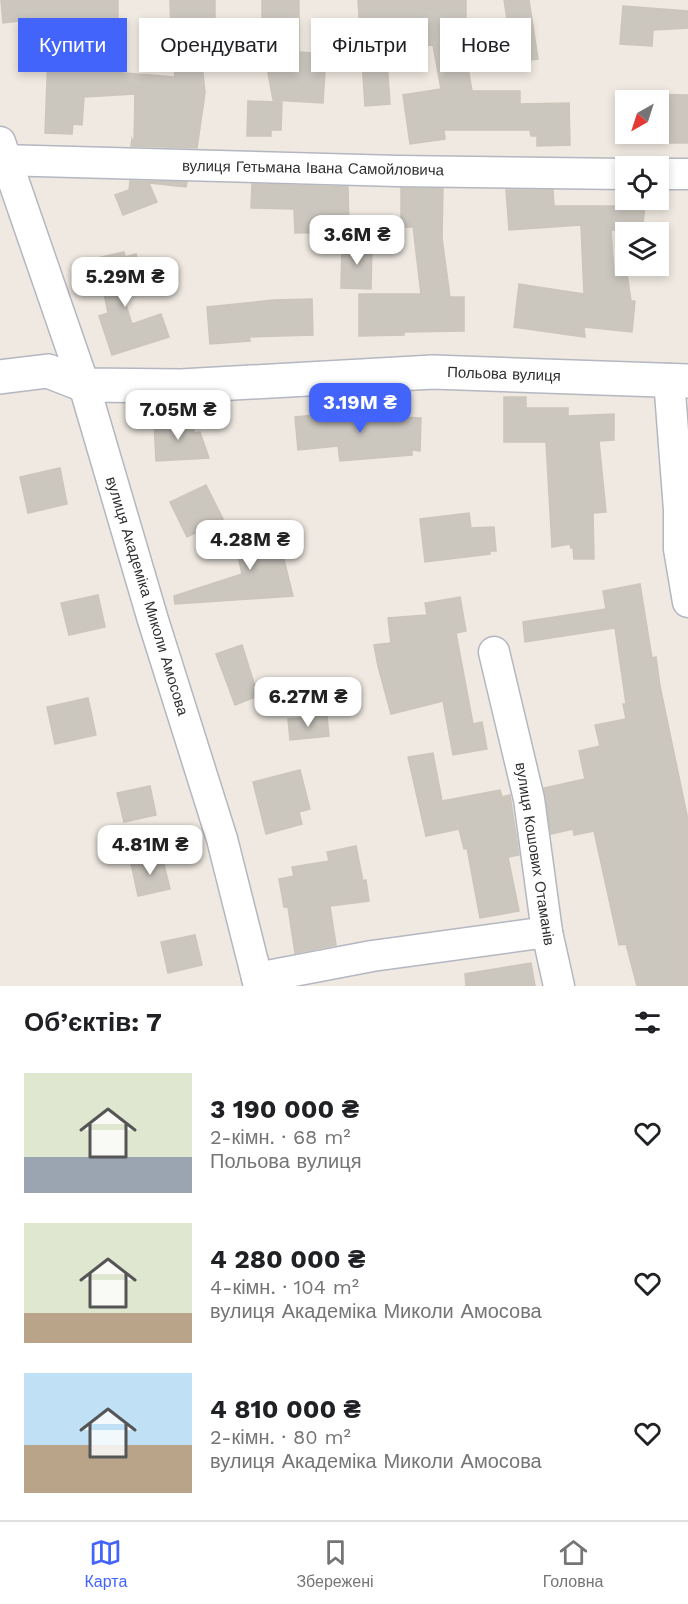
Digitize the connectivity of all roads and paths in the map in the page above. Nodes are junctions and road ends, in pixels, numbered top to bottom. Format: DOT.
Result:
graph roads {
  1 [pos="2,154"];
  2 [pos="615,174"];
  3 [pos="669,174"];
  4 [pos="688,174"];
  5 [pos="0,377"];
  6 [pos="678,380"];
  7 [pos="84,385"];
  8 [pos="688,602"];
  9 [pos="494,652"];
  10 [pos="547,933"];
  11 [pos="258,982"];
  12 [pos="559,986"];
  1 -- 2 [label="street, вулиця Гетьмана Івана Самойловича"];
  1 -- 7 [label="street, вулиця Академіка Миколи Амосова"];
  3 -- 4 [label="street"];
  5 -- 7 [label="street, Польова вулиця"];
  6 -- 7 [label="street, Польова вулиця"];
  6 -- 8 [label="street"];
  7 -- 11 [label="street, вулиця Академіка Миколи Амосова"];
  9 -- 10 [label="street, вулиця Кошових Отаманів"];
  10 -- 11 [label="street"];
  10 -- 12 [label="street, вулиця Кошових Отаманів"];
}
